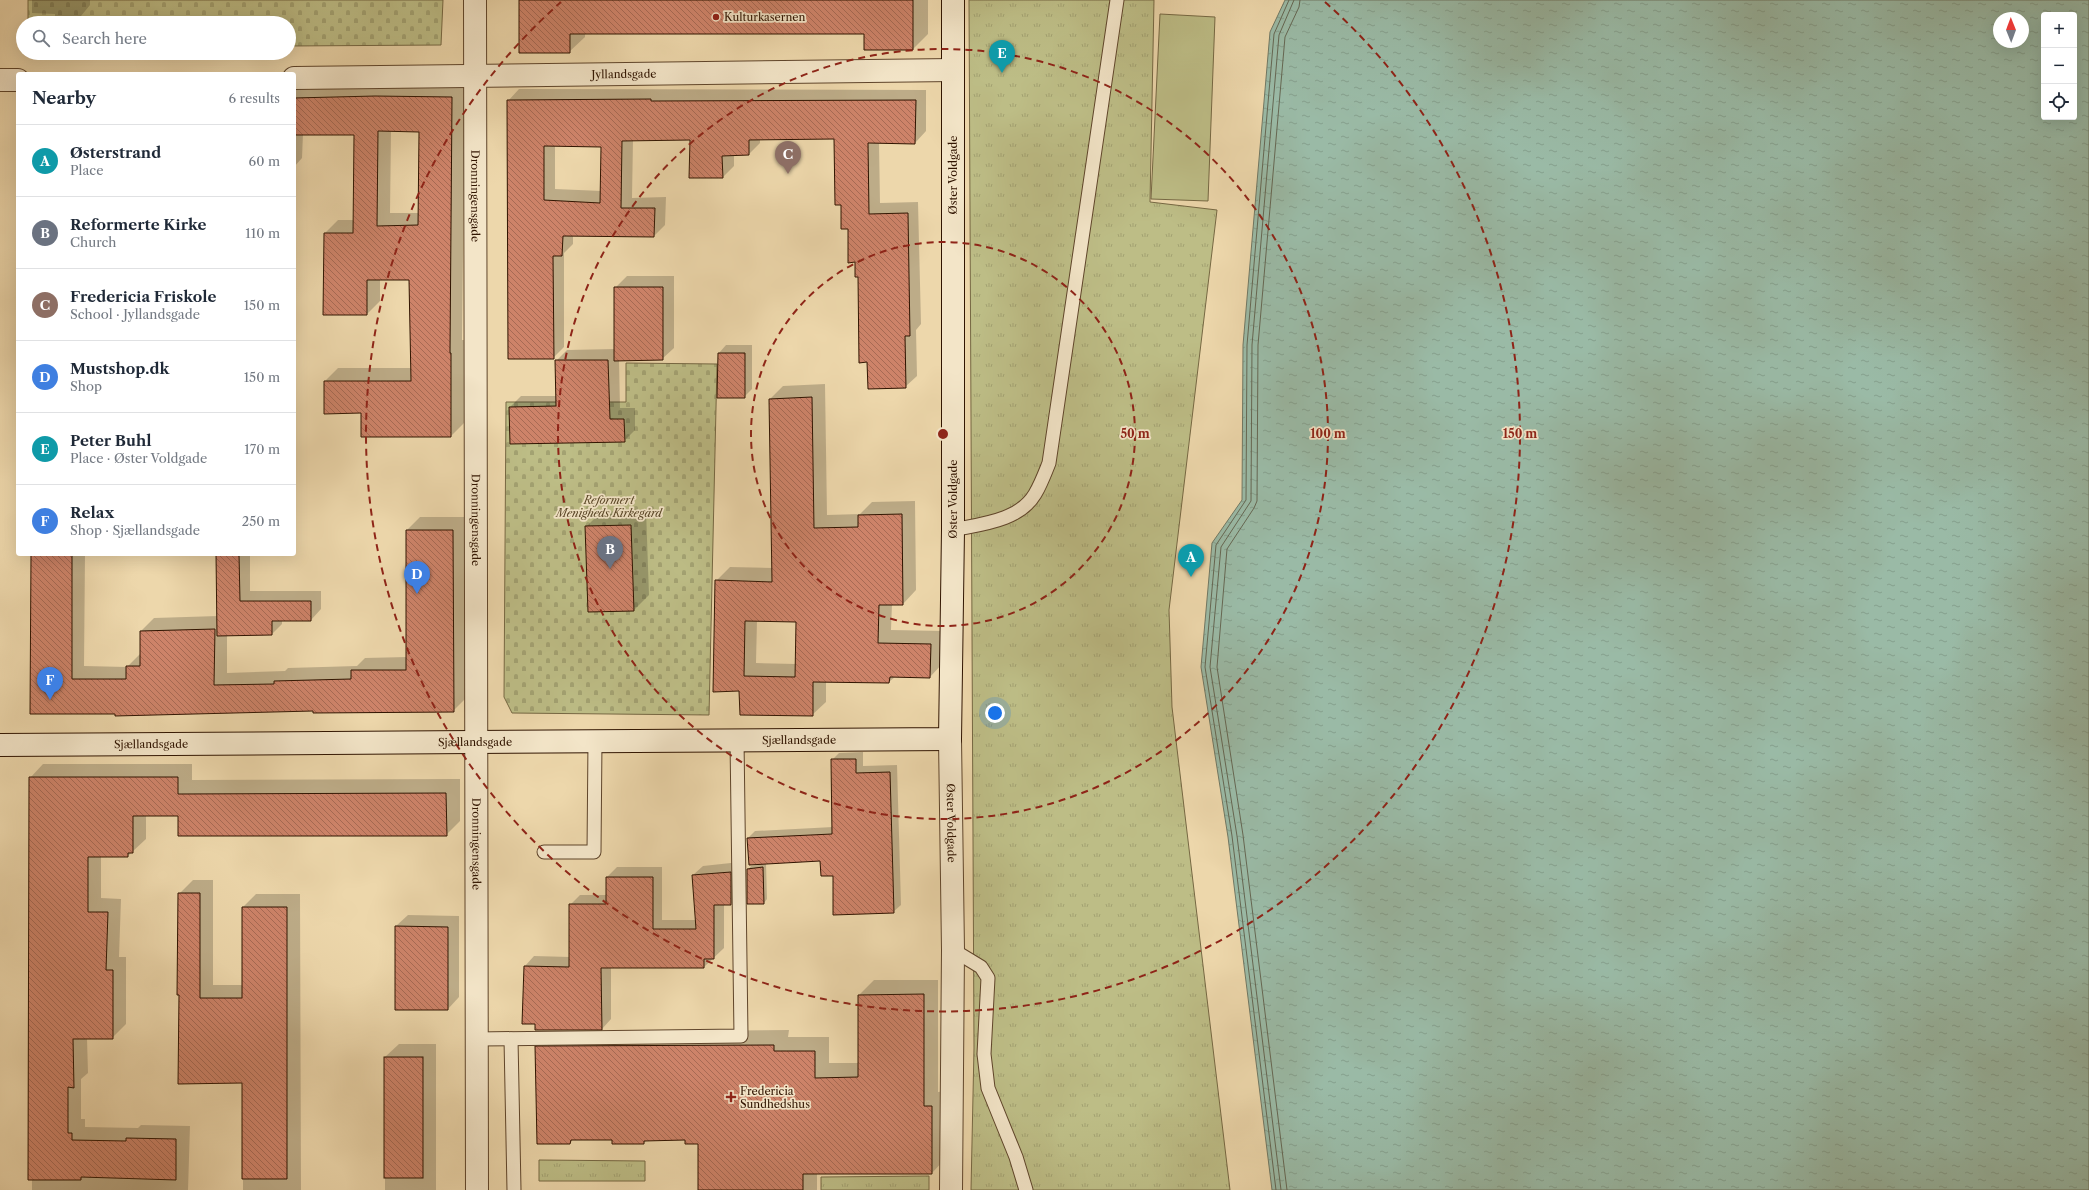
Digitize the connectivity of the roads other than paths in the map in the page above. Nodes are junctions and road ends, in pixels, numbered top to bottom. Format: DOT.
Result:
graph roads {
  1 [pos="475,0"];
  2 [pos="953,0"];
  3 [pos="1117,0"];
  4 [pos="954,70"];
  5 [pos="474,76"];
  6 [pos="296,78"];
  7 [pos="0,80"];
  8 [pos="16,80"];
  9 [pos="953,530"];
  10 [pos="950,739"];
  11 [pos="737,740"];
  12 [pos="595,741"];
  13 [pos="477,742"];
  14 [pos="0,745"];
  15 [pos="544,852"];
  16 [pos="953,950"];
  17 [pos="478,1039"];
  18 [pos="512,1039"];
  19 [pos="477,1190"];
  20 [pos="514,1190"];
  21 [pos="951,1190"];
  22 [pos="1026,1190"];
  1 -- 5 [label="street, Dronningensgade"];
  2 -- 4 [label="street, Øster Voldgade"];
  3 -- 9 [label="lane"];
  4 -- 5 [label="street, Jyllandsgade"];
  4 -- 9 [label="street, Øster Voldgade"];
  5 -- 6 [label="street, Jyllandsgade"];
  5 -- 13 [label="street, Dronningensgade"];
  7 -- 8 [label="street"];
  9 -- 10 [label="street, Øster Voldgade"];
  10 -- 11 [label="street, Sjællandsgade"];
  10 -- 16 [label="street, Øster Voldgade"];
  11 -- 12 [label="street, Sjællandsgade"];
  11 -- 18 [label="lane"];
  12 -- 13 [label="street, Sjællandsgade"];
  12 -- 15 [label="lane"];
  13 -- 14 [label="street, Sjællandsgade"];
  13 -- 17 [label="street, Dronningensgade"];
  16 -- 21 [label="street, Øster Voldgade"];
  16 -- 22 [label="lane"];
  17 -- 18 [label="lane"];
  17 -- 19 [label="street, Dronningensgade"];
  18 -- 20 [label="lane"];
}
